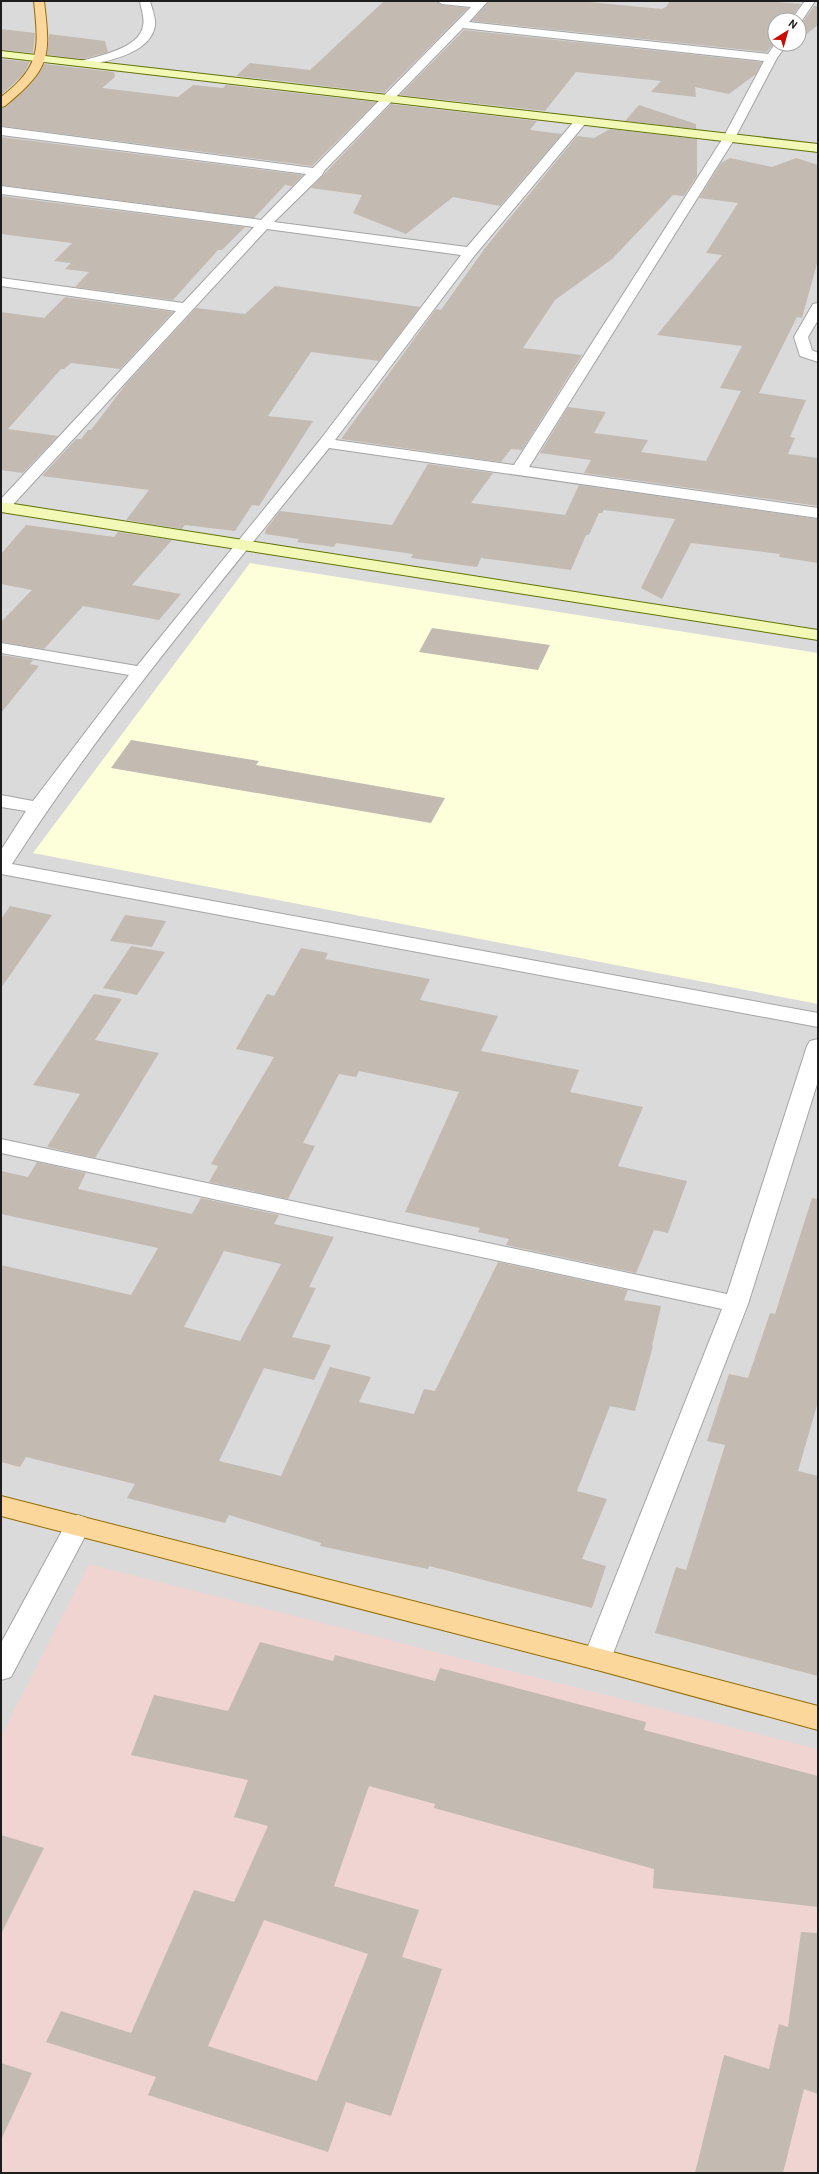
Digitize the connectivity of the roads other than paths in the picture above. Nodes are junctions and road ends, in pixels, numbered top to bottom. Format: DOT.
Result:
graph roads {
  1 [pos="39,1"];
  2 [pos="145,1"];
  3 [pos="442,1"];
  4 [pos="810,1"];
  5 [pos="482,3"];
  6 [pos="802,12"];
  7 [pos="461,24"];
  8 [pos="775,52"];
  9 [pos="1,54"];
  10 [pos="40,58"];
  11 [pos="771,58"];
  12 [pos="84,63"];
  13 [pos="389,98"];
  14 [pos="1,103"];
  15 [pos="581,121"];
  16 [pos="1,131"];
  17 [pos="729,138"];
  18 [pos="818,148"];
  19 [pos="318,172"];
  20 [pos="1,190"];
  21 [pos="263,226"];
  22 [pos="470,252"];
  23 [pos="1,282"];
  24 [pos="818,307"];
  25 [pos="186,308"];
  26 [pos="818,358"];
  27 [pos="325,443"];
  28 [pos="519,470"];
  29 [pos="1,507"];
  30 [pos="818,513"];
  31 [pos="242,545"];
  32 [pos="818,635"];
  33 [pos="1,648"];
  34 [pos="141,672"];
  35 [pos="1,801"];
  36 [pos="38,808"];
  37 [pos="1,865"];
  38 [pos="1,868"];
  39 [pos="818,1020"];
  40 [pos="818,1046"];
  41 [pos="1,1146"];
  42 [pos="736,1304"];
  43 [pos="1,1506"];
  44 [pos="78,1525"];
  45 [pos="597,1659"];
  46 [pos="1,1669"];
  47 [pos="818,1718"];
  1 -- 10 [label="main road"];
  2 -- 12 [label="street"];
  3 -- 5 [label="street"];
  4 -- 6 [label="street"];
  5 -- 7 [label="street"];
  7 -- 11 [label="street"];
  7 -- 13 [label="street"];
  8 -- 11 [label="street"];
  9 -- 10 [label="street"];
  10 -- 12 [label="street"];
  10 -- 14 [label="main road"];
  11 -- 17 [label="street"];
  12 -- 13 [label="street"];
  13 -- 15 [label="street"];
  13 -- 19 [label="street"];
  15 -- 17 [label="street"];
  15 -- 22 [label="street"];
  16 -- 19 [label="street"];
  17 -- 18 [label="street"];
  17 -- 28 [label="street"];
  19 -- 21 [label="street"];
  20 -- 21 [label="street"];
  21 -- 22 [label="street"];
  21 -- 25 [label="street"];
  22 -- 27 [label="street"];
  23 -- 25 [label="street"];
  24 -- 26 [label="street"];
  25 -- 29 [label="street"];
  27 -- 28 [label="street"];
  27 -- 31 [label="street"];
  28 -- 30 [label="street"];
  29 -- 31 [label="street"];
  31 -- 32 [label="street"];
  31 -- 34 [label="street"];
  33 -- 34 [label="street"];
  34 -- 36 [label="street"];
  35 -- 36 [label="street"];
  36 -- 37 [label="street"];
  38 -- 39 [label="street"];
  40 -- 42 [label="street"];
  41 -- 42 [label="street"];
  42 -- 45 [label="street"];
  43 -- 44 [label="main road"];
  44 -- 45 [label="main road"];
  44 -- 46 [label="street"];
  45 -- 47 [label="main road"];
}
